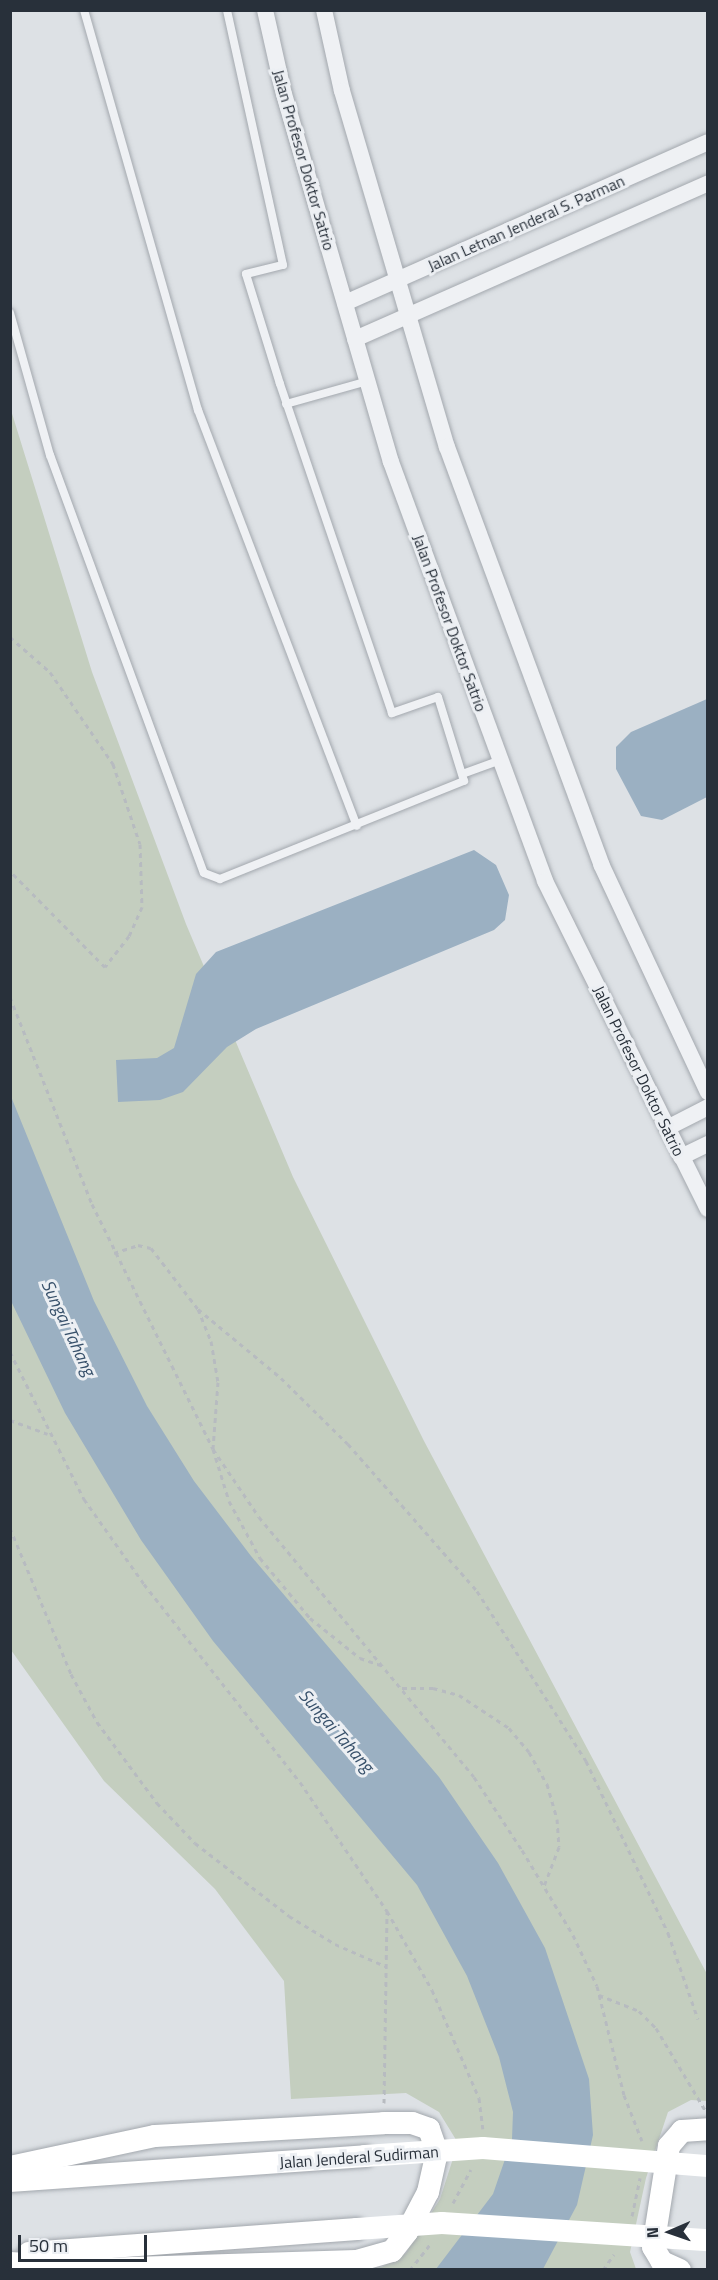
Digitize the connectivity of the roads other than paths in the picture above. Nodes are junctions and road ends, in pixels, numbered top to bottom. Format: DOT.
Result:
graph roads {
  1 [pos="84,10"];
  2 [pos="227,10"];
  3 [pos="265,10"];
  4 [pos="324,10"];
  5 [pos="708,142"];
  6 [pos="708,183"];
  7 [pos="397,280"];
  8 [pos="345,303"];
  9 [pos="10,313"];
  10 [pos="408,316"];
  11 [pos="355,339"];
  12 [pos="368,381"];
  13 [pos="286,404"];
  14 [pos="501,760"];
  15 [pos="465,773"];
  16 [pos="357,826"];
  17 [pos="708,1092"];
  18 [pos="708,1107"];
  19 [pos="667,1128"];
  20 [pos="708,1144"];
  21 [pos="681,1157"];
  22 [pos="708,1209"];
  23 [pos="708,2129"];
  24 [pos="708,2166"];
  25 [pos="10,2167"];
  26 [pos="10,2181"];
  27 [pos="708,2240"];
  28 [pos="10,2254"];
  29 [pos="10,2263"];
  30 [pos="680,2270"];
  1 -- 16 [label="lane"];
  2 -- 13 [label="lane"];
  3 -- 8 [label="street, Jalan Profesor Doktor Satrio"];
  4 -- 7 [label="street"];
  5 -- 7 [label="street, Jalan Letnan Jenderal S. Parman"];
  6 -- 10 [label="street"];
  7 -- 8 [label="street, Jalan Letnan Jenderal S. Parman"];
  7 -- 10 [label="street"];
  8 -- 11 [label="street, Jalan Profesor Doktor Satrio"];
  9 -- 16 [label="lane"];
  10 -- 11 [label="street"];
  10 -- 17 [label="street"];
  11 -- 12 [label="street, Jalan Profesor Doktor Satrio"];
  12 -- 13 [label="lane"];
  12 -- 14 [label="street, Jalan Profesor Doktor Satrio"];
  13 -- 15 [label="lane"];
  14 -- 15 [label="lane"];
  14 -- 19 [label="street, Jalan Profesor Doktor Satrio"];
  15 -- 16 [label="lane"];
  18 -- 19 [label="street"];
  19 -- 21 [label="street, Jalan Profesor Doktor Satrio"];
  20 -- 21 [label="street"];
  21 -- 22 [label="street, Jalan Profesor Doktor Satrio"];
  23 -- 30 [label="street"];
  24 -- 26 [label="street, Jalan Jenderal Sudirman, bridge"];
  25 -- 29 [label="street"];
  27 -- 28 [label="street, bridge"];
}
